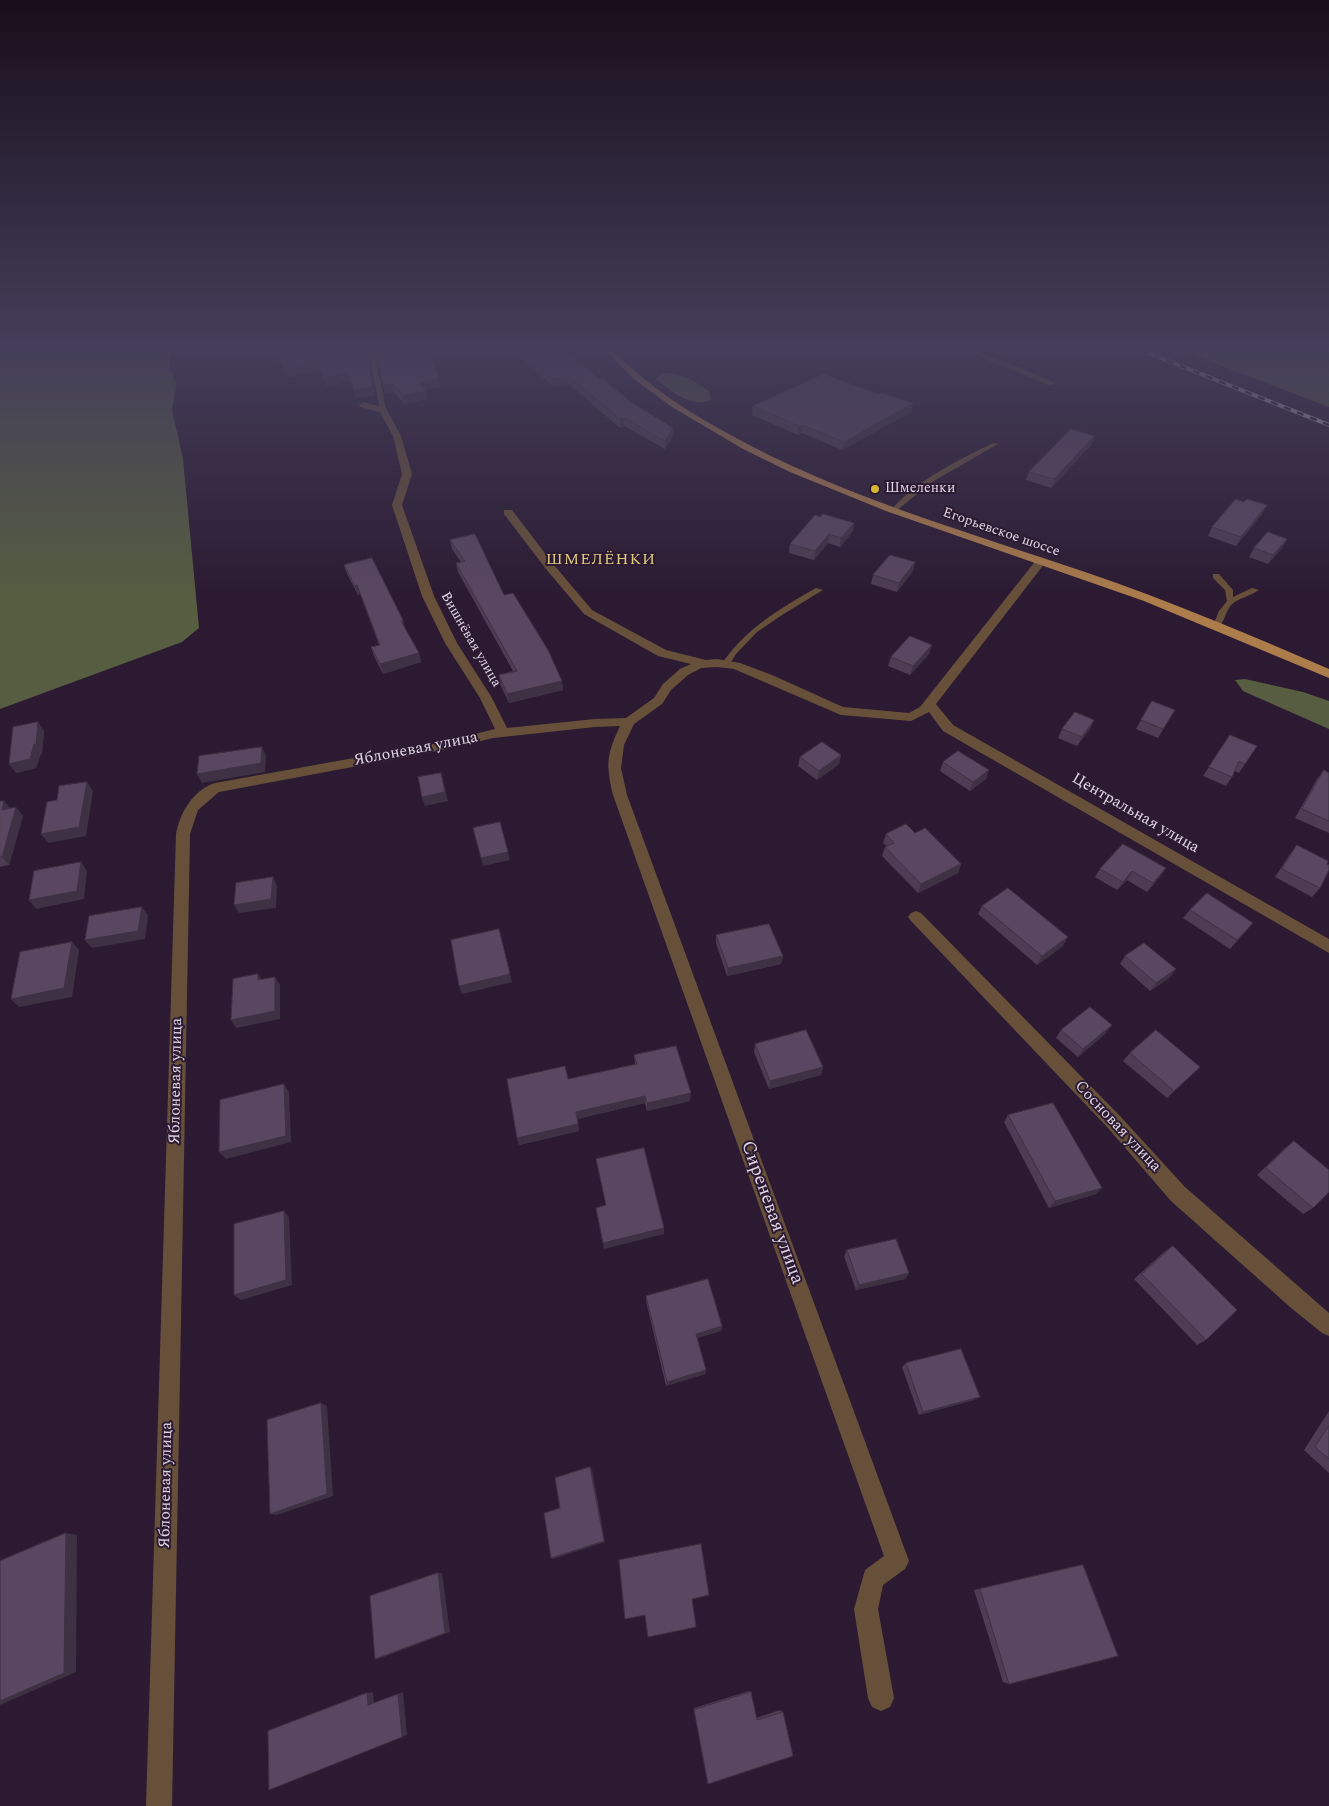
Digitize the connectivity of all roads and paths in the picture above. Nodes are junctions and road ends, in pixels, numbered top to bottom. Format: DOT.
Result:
graph roads {
  1 [pos="393,429"];
  2 [pos="714,429"];
  3 [pos="995,444"];
  4 [pos="894,510"];
  5 [pos="508,512"];
  6 [pos="1041,561"];
  7 [pos="1216,576"];
  8 [pos="819,590"];
  9 [pos="1255,590"];
  10 [pos="1230,600"];
  11 [pos="1217,626"];
  12 [pos="707,664"];
  13 [pos="725,665"];
  14 [pos="1329,674"];
  15 [pos="929,704"];
  16 [pos="629,722"];
  17 [pos="503,733"];
  18 [pos="916,917"];
  19 [pos="1329,947"];
  20 [pos="1329,1326"];
  21 [pos="882,1698"];
  22 [pos="159,1806"];
  1 -- 17 [label="street, Вишнёвая улица"];
  2 -- 4 [label="main road, Егорьевское шоссе"];
  3 -- 4 [label="lane"];
  4 -- 6 [label="main road, Егорьевское шоссе"];
  5 -- 12 [label="street"];
  6 -- 11 [label="main road, Егорьевское шоссе"];
  6 -- 15 [label="street"];
  7 -- 10 [label="lane"];
  8 -- 13 [label="lane"];
  9 -- 10 [label="lane"];
  10 -- 11 [label="lane"];
  11 -- 14 [label="main road, Егорьевское шоссе"];
  12 -- 13 [label="street"];
  12 -- 16 [label="street"];
  13 -- 15 [label="street"];
  15 -- 19 [label="street, Центральная улица"];
  16 -- 17 [label="street, Яблоневая улица"];
  16 -- 21 [label="street, Сиреневая улица"];
  17 -- 22 [label="street, Яблоневая улица"];
  18 -- 20 [label="street, Сосновая улица"];
}
